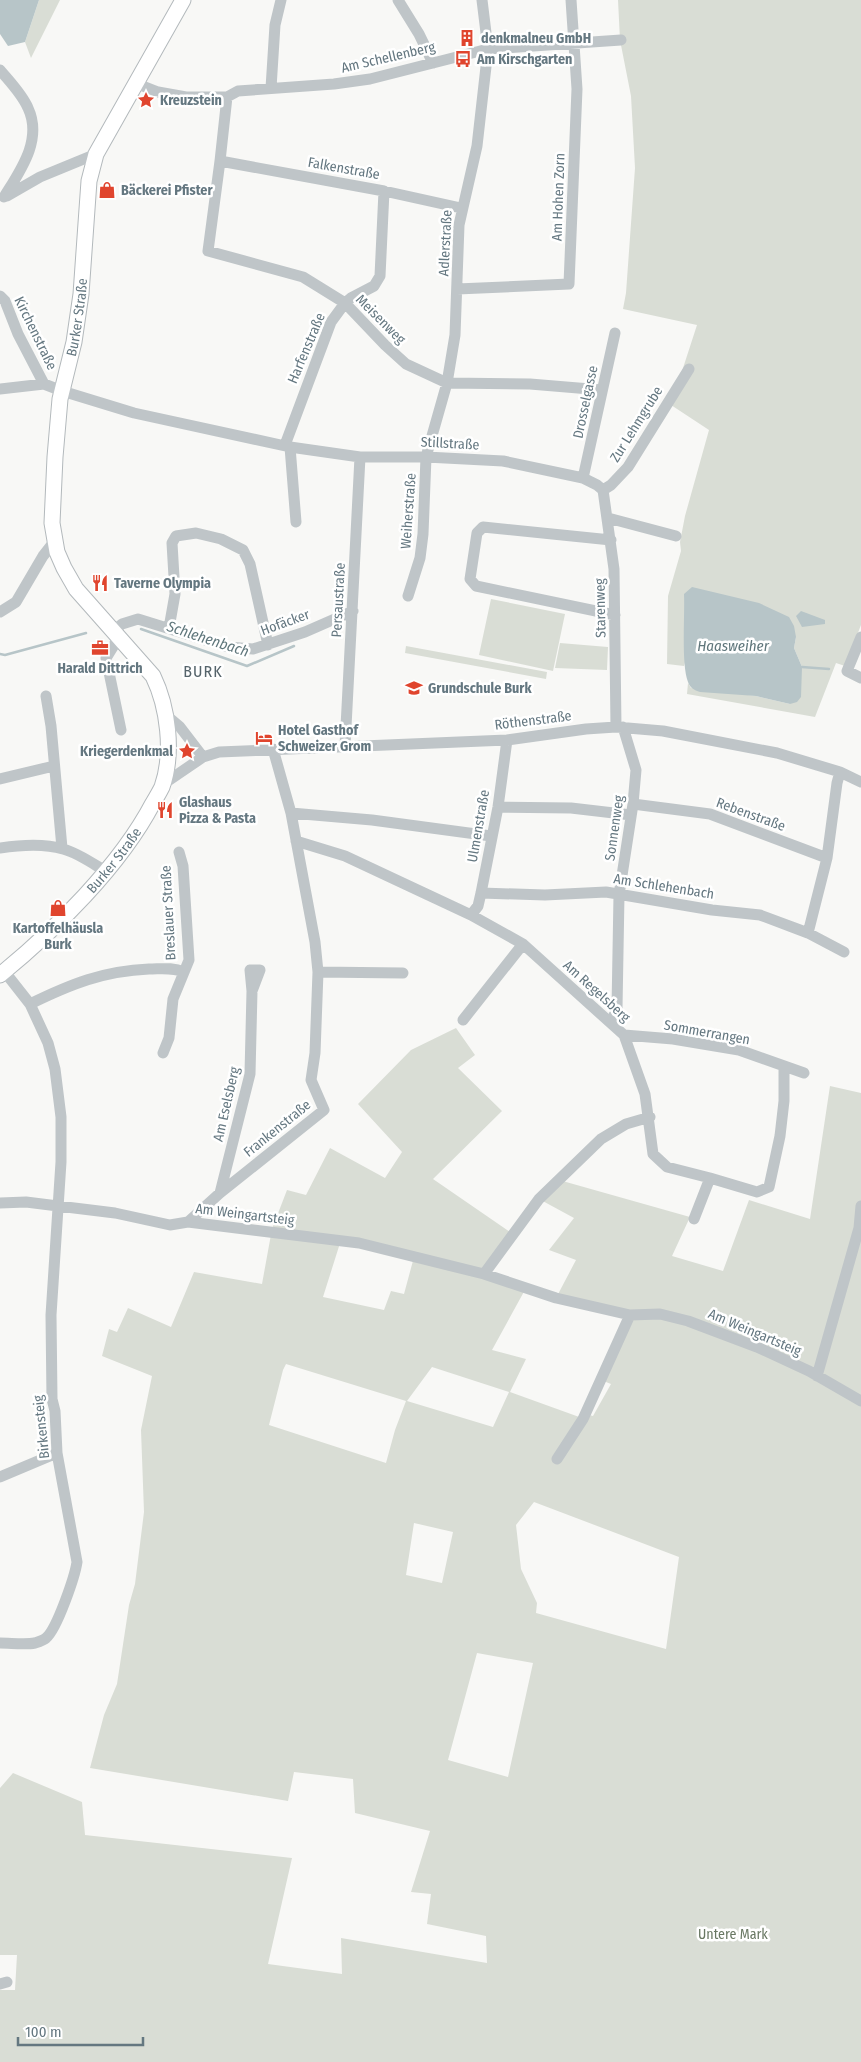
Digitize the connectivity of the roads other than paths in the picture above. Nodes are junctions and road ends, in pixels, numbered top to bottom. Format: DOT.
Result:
graph roads {
  1 [pos="183,0"];
  2 [pos="281,0"];
  3 [pos="398,0"];
  4 [pos="482,0"];
  5 [pos="570,0"];
  6 [pos="621,40"];
  7 [pos="574,42"];
  8 [pos="488,49"];
  9 [pos="433,63"];
  10 [pos="0,70"];
  11 [pos="135,83"];
  12 [pos="271,88"];
  13 [pos="227,97"];
  14 [pos="96,154"];
  15 [pos="220,161"];
  16 [pos="384,190"];
  17 [pos="2,200"];
  18 [pos="461,208"];
  19 [pos="458,288"];
  20 [pos="0,296"];
  21 [pos="344,303"];
  22 [pos="615,333"];
  23 [pos="689,369"];
  24 [pos="44,384"];
  25 [pos="447,384"];
  26 [pos="0,389"];
  27 [pos="602,390"];
  28 [pos="62,391"];
  29 [pos="288,446"];
  30 [pos="360,456"];
  31 [pos="426,457"];
  32 [pos="584,478"];
  33 [pos="603,490"];
  34 [pos="608,518"];
  35 [pos="296,522"];
  36 [pos="676,536"];
  37 [pos="611,540"];
  38 [pos="54,542"];
  39 [pos="408,596"];
  40 [pos="353,611"];
  41 [pos="0,612"];
  42 [pos="615,615"];
  43 [pos="170,628"];
  44 [pos="116,634"];
  45 [pos="861,637"];
  46 [pos="268,645"];
  47 [pos="861,678"];
  48 [pos="46,696"];
  49 [pos="167,716"];
  50 [pos="620,727"];
  51 [pos="121,730"];
  52 [pos="507,740"];
  53 [pos="345,746"];
  54 [pos="273,749"];
  55 [pos="203,757"];
  56 [pos="54,766"];
  57 [pos="840,772"];
  58 [pos="0,779"];
  59 [pos="861,782"];
  60 [pos="162,785"];
  61 [pos="498,807"];
  62 [pos="632,810"];
  63 [pos="291,813"];
  64 [pos="491,836"];
  65 [pos="296,840"];
  66 [pos="0,848"];
  67 [pos="62,848"];
  68 [pos="179,852"];
  69 [pos="827,858"];
  70 [pos="105,871"];
  71 [pos="481,893"];
  72 [pos="619,895"];
  73 [pos="471,916"];
  74 [pos="808,933"];
  75 [pos="523,944"];
  76 [pos="844,952"];
  77 [pos="184,972"];
  78 [pos="318,972"];
  79 [pos="2,973"];
  80 [pos="403,973"];
  81 [pos="252,991"];
  82 [pos="30,1004"];
  83 [pos="463,1020"];
  84 [pos="611,1023"];
  85 [pos="624,1035"];
  86 [pos="162,1053"];
  87 [pos="784,1066"];
  88 [pos="804,1073"];
  89 [pos="650,1117"];
  90 [pos="710,1178"];
  91 [pos="220,1193"];
  92 [pos="0,1203"];
  93 [pos="58,1206"];
  94 [pos="861,1206"];
  95 [pos="694,1219"];
  96 [pos="188,1222"];
  97 [pos="484,1274"];
  98 [pos="630,1315"];
  99 [pos="817,1376"];
  100 [pos="861,1401"];
  101 [pos="58,1453"];
  102 [pos="557,1459"];
  103 [pos="0,1477"];
  104 [pos="0,1643"];
  1 -- 11 [label="main road, Burker Straße"];
  2 -- 12 [label="street"];
  3 -- 9 [label="street"];
  4 -- 8 [label="street, Adlerstraße"];
  5 -- 7 [label="street, Am Hohen Zorn"];
  6 -- 7 [label="street, Am Schellenberg"];
  7 -- 8 [label="street, Am Schellenberg"];
  7 -- 19 [label="street, Am Hohen Zorn"];
  8 -- 9 [label="street, Am Schellenberg"];
  8 -- 18 [label="street, Adlerstraße"];
  9 -- 12 [label="street, Am Schellenberg"];
  10 -- 17 [label="street"];
  11 -- 13 [label="street, Am Schellenberg"];
  11 -- 14 [label="main road, Burker Straße"];
  12 -- 13 [label="street, Am Schellenberg"];
  13 -- 15 [label="street, Meisenweg"];
  14 -- 17 [label="street"];
  14 -- 28 [label="main road, Burker Straße"];
  15 -- 16 [label="street, Falkenstraße"];
  15 -- 21 [label="street, Meisenweg"];
  16 -- 18 [label="street, Falkenstraße"];
  16 -- 21 [label="street, Harfenstraße"];
  18 -- 19 [label="street, Adlerstraße"];
  19 -- 25 [label="street, Adlerstraße"];
  20 -- 24 [label="street, Kirchenstraße"];
  21 -- 25 [label="street, Meisenweg"];
  21 -- 29 [label="street, Harfenstraße"];
  22 -- 27 [label="street, Drosselgasse"];
  23 -- 33 [label="street, Zur Lehmgrube"];
  24 -- 26 [label="street"];
  24 -- 28 [label="street, Stillstraße"];
  25 -- 27 [label="street, Meisenweg"];
  25 -- 31 [label="street, Adlerstraße"];
  27 -- 32 [label="street, Drosselgasse"];
  28 -- 29 [label="street, Stillstraße"];
  28 -- 38 [label="main road, Burker Straße"];
  29 -- 30 [label="street, Stillstraße"];
  29 -- 35 [label="street"];
  30 -- 31 [label="street, Stillstraße"];
  30 -- 40 [label="street, Persaustraße"];
  31 -- 32 [label="street, Stillstraße"];
  31 -- 39 [label="street, Weiherstraße"];
  32 -- 33 [label="street, Stillstraße"];
  33 -- 34 [label="street, Starenweg"];
  34 -- 36 [label="street"];
  34 -- 37 [label="street, Starenweg"];
  37 -- 42 [label="street, Starenweg"];
  37 -- 42 [label="street"];
  38 -- 41 [label="street"];
  38 -- 44 [label="main road, Burker Straße"];
  40 -- 46 [label="street, Hofäcker"];
  40 -- 53 [label="street, Persaustraße"];
  42 -- 50 [label="street, Starenweg"];
  43 -- 44 [label="street, Hofäcker"];
  43 -- 46 [label="street, Hofäcker"];
  43 -- 46 [label="street"];
  44 -- 49 [label="main road, Burker Straße"];
  44 -- 51 [label="street"];
  45 -- 47 [label="street"];
  48 -- 56 [label="street"];
  49 -- 55 [label="street"];
  49 -- 60 [label="main road, Burker Straße"];
  50 -- 52 [label="street, Röthenstraße"];
  50 -- 57 [label="street, Röthenstraße"];
  50 -- 62 [label="street, Sonnenweg"];
  52 -- 53 [label="street, Röthenstraße"];
  52 -- 61 [label="street, Ulmenstraße"];
  53 -- 54 [label="street, Röthenstraße"];
  54 -- 55 [label="street, Röthenstraße"];
  54 -- 63 [label="street, Frankenstraße"];
  55 -- 60 [label="street, Röthenstraße"];
  56 -- 58 [label="street"];
  56 -- 67 [label="street"];
  57 -- 59 [label="street, Röthenstraße"];
  57 -- 69 [label="street"];
  60 -- 70 [label="main road, Burker Straße"];
  61 -- 62 [label="street, Rebenstraße"];
  61 -- 64 [label="street, Ulmenstraße"];
  62 -- 69 [label="street, Rebenstraße"];
  62 -- 72 [label="street, Sonnenweg"];
  63 -- 64 [label="street"];
  63 -- 65 [label="street, Frankenstraße"];
  64 -- 71 [label="street, Ulmenstraße"];
  65 -- 73 [label="street, Am Regelsberg"];
  65 -- 78 [label="street, Frankenstraße"];
  66 -- 67 [label="street"];
  67 -- 70 [label="street"];
  68 -- 77 [label="street, Breslauer Straße"];
  69 -- 74 [label="street"];
  70 -- 79 [label="main road, Burker Straße"];
  71 -- 72 [label="street, Am Schlehenbach"];
  71 -- 73 [label="street, Ulmenstraße"];
  72 -- 74 [label="street, Am Schlehenbach"];
  72 -- 84 [label="street, Sonnenweg"];
  73 -- 75 [label="street, Am Regelsberg"];
  74 -- 76 [label="street, Am Schlehenbach"];
  75 -- 83 [label="street"];
  75 -- 84 [label="street, Am Regelsberg"];
  77 -- 82 [label="street, Breslauer Straße"];
  77 -- 86 [label="street, Breslauer Straße"];
  78 -- 80 [label="street"];
  78 -- 91 [label="street, Frankenstraße"];
  79 -- 82 [label="street, Birkensteig"];
  81 -- 91 [label="street, Am Eselsberg"];
  82 -- 93 [label="street, Birkensteig"];
  84 -- 85 [label="street, Am Regelsberg"];
  85 -- 87 [label="street, Sommerrangen"];
  85 -- 89 [label="street, Am Regelsberg"];
  87 -- 88 [label="street, Sommerrangen"];
  87 -- 90 [label="street"];
  89 -- 90 [label="street, Am Regelsberg"];
  89 -- 97 [label="street"];
  90 -- 95 [label="street"];
  91 -- 96 [label="street, Frankenstraße"];
  92 -- 93 [label="street, Am Weingartsteig"];
  93 -- 96 [label="street, Am Weingartsteig"];
  93 -- 101 [label="street, Birkensteig"];
  94 -- 99 [label="street"];
  96 -- 97 [label="street, Am Weingartsteig"];
  97 -- 98 [label="street, Am Weingartsteig"];
  98 -- 99 [label="street, Am Weingartsteig"];
  98 -- 102 [label="street"];
  99 -- 100 [label="street, Am Weingartsteig"];
  101 -- 103 [label="street"];
  101 -- 104 [label="street, Birkensteig"];
}
